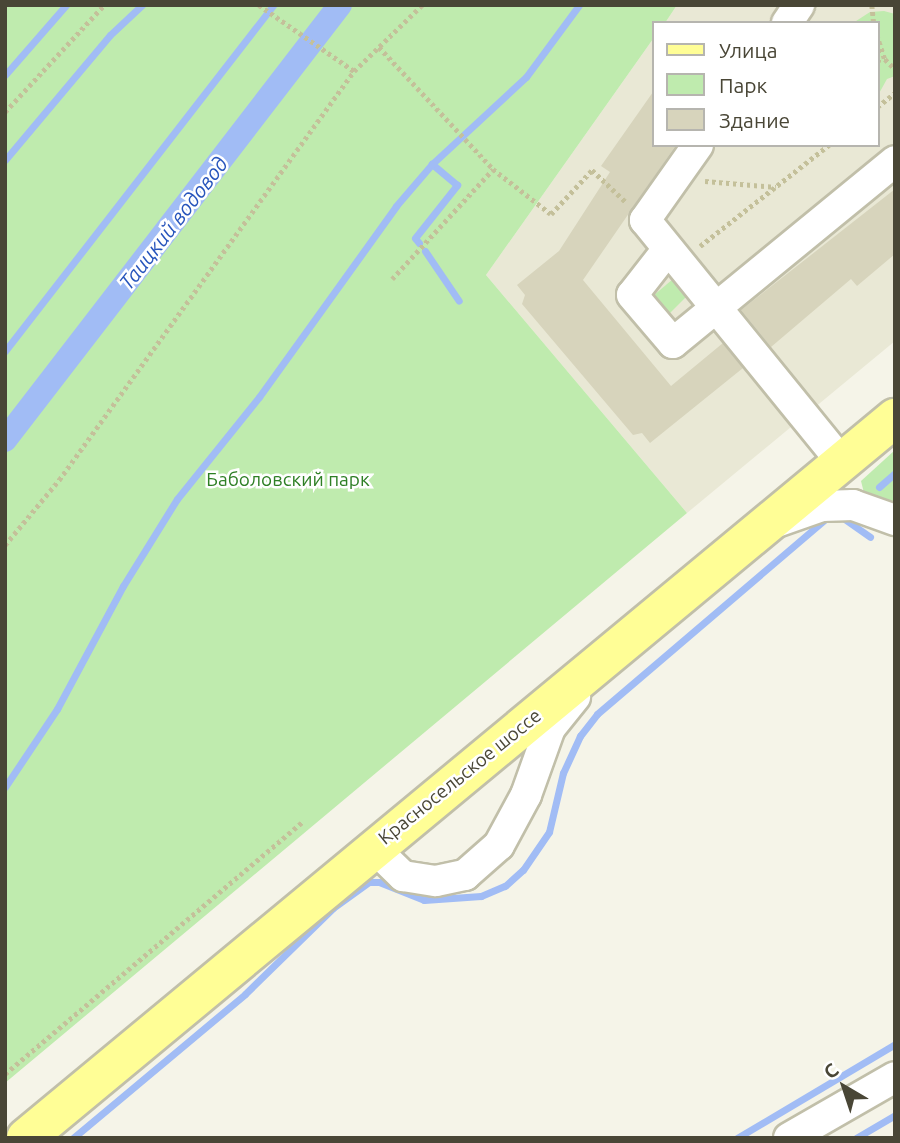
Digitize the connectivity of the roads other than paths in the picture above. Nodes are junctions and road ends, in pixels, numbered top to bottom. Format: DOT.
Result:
graph roads {
  1 [pos="799,5"];
  2 [pos="788,21"];
  3 [pos="697,147"];
  4 [pos="895,161"];
  5 [pos="674,256"];
  6 [pos="716,309"];
  7 [pos="895,418"];
  8 [pos="842,462"];
  9 [pos="895,520"];
  10 [pos="762,528"];
  11 [pos="606,658"];
  12 [pos="373,847"];
  13 [pos="895,1077"];
  14 [pos="26,1138"];
  15 [pos="789,1138"];
  1 -- 2 [label="street"];
  3 -- 5 [label="street"];
  4 -- 6 [label="street"];
  5 -- 6 [label="street"];
  5 -- 6 [label="street"];
  6 -- 8 [label="street"];
  7 -- 8 [label="main road, Красносельское шоссе"];
  8 -- 10 [label="main road, Красносельское шоссе"];
  9 -- 10 [label="street"];
  10 -- 11 [label="main road, Красносельское шоссе"];
  11 -- 12 [label="main road, Красносельское шоссе"];
  11 -- 12 [label="street"];
  12 -- 14 [label="main road, Красносельское шоссе"];
  13 -- 15 [label="street"];
}
